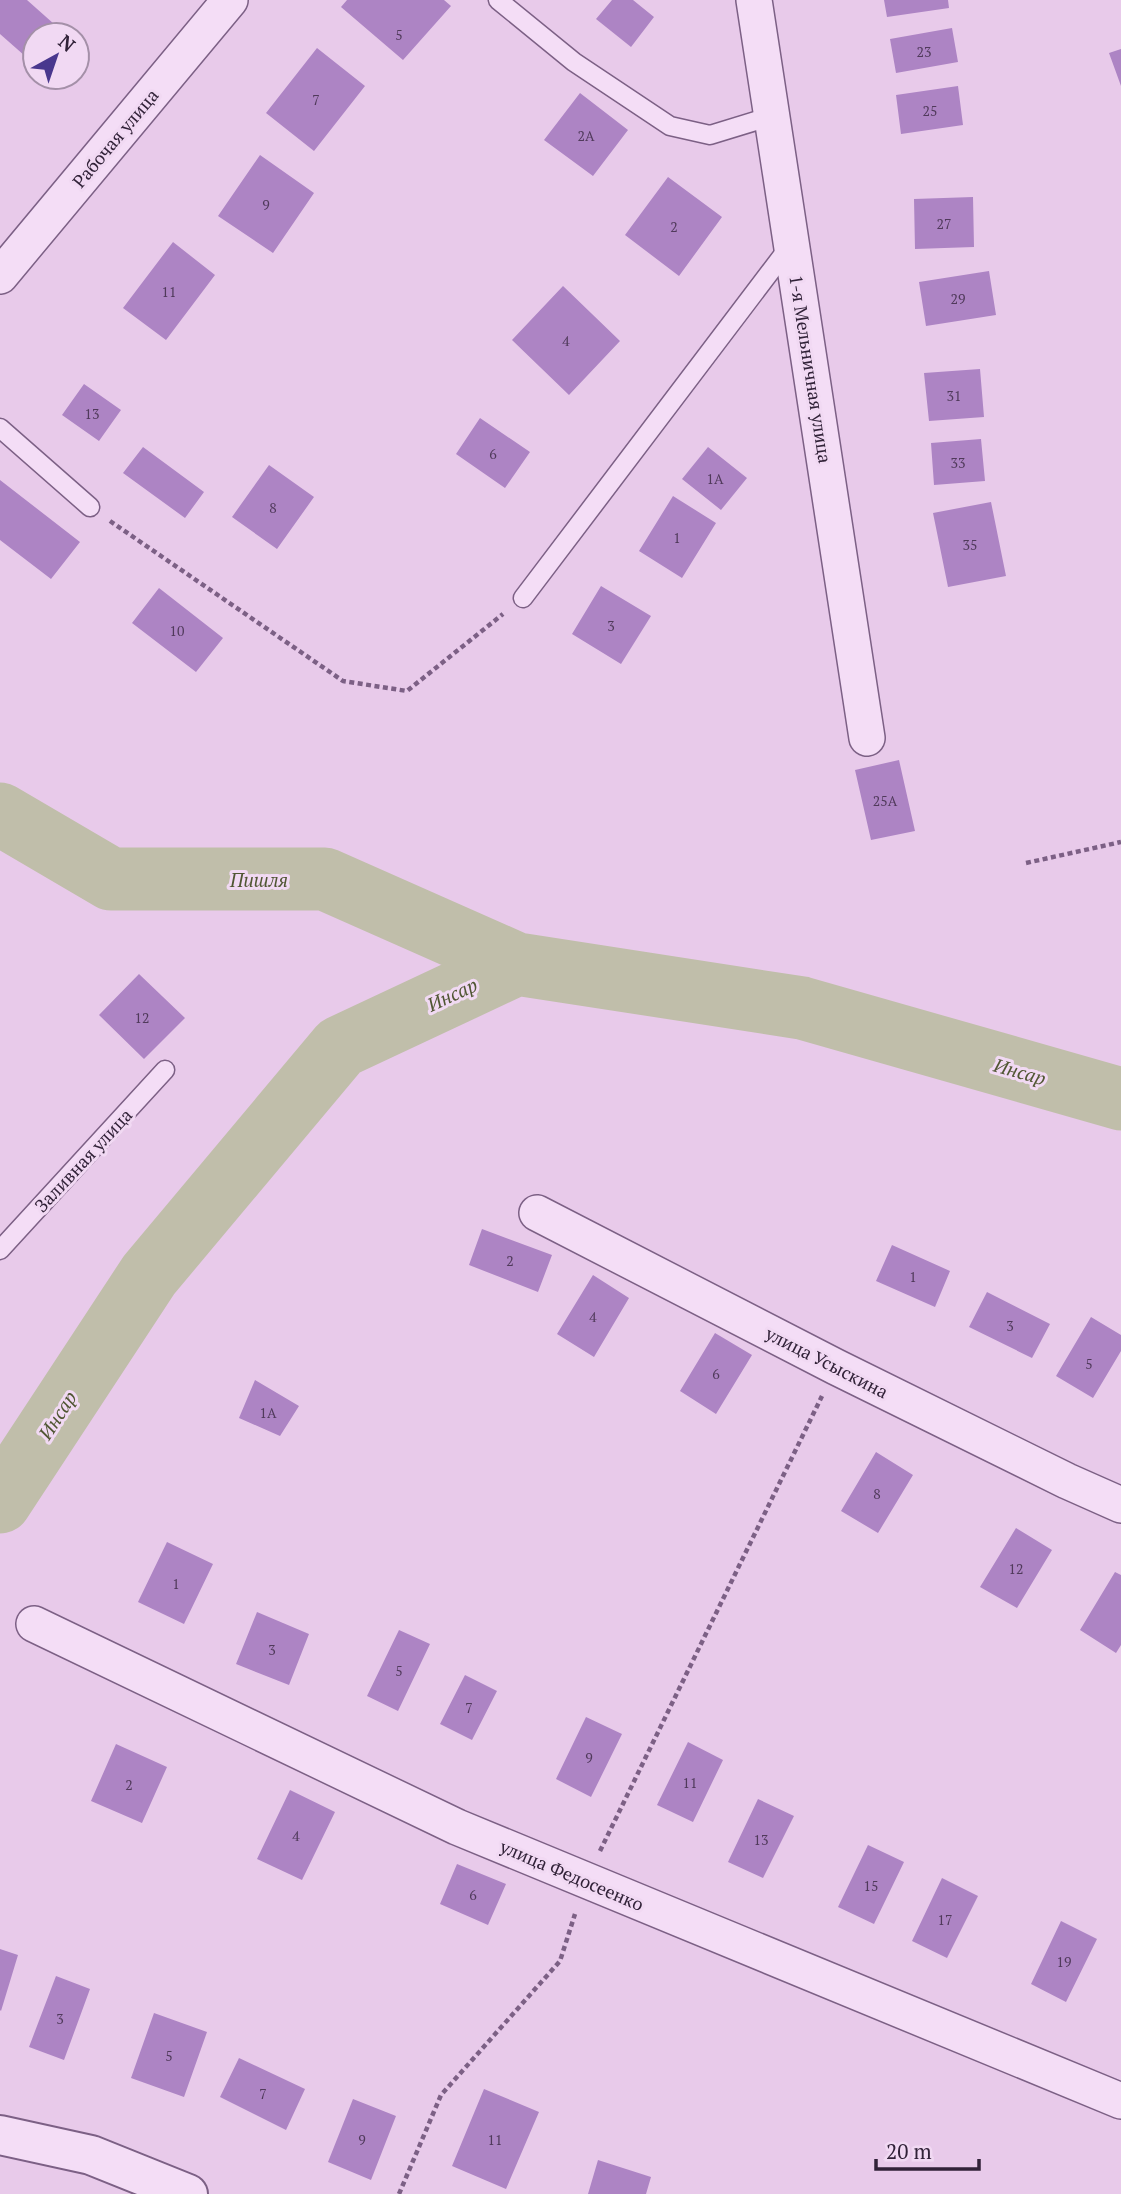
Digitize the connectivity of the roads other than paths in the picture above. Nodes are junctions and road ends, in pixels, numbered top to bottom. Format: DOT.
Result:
graph roads {
  1 [pos="230,0"];
  2 [pos="498,0"];
  3 [pos="754,0"];
  4 [pos="772,116"];
  5 [pos="792,244"];
  6 [pos="0,276"];
  7 [pos="0,428"];
  8 [pos="90,507"];
  9 [pos="523,598"];
  10 [pos="867,738"];
  11 [pos="165,1070"];
  12 [pos="537,1213"];
  13 [pos="0,1250"];
  14 [pos="1121,1505"];
  15 [pos="34,1624"];
  16 [pos="1121,2101"];
  17 [pos="0,2135"];
  18 [pos="188,2194"];
  1 -- 6 [label="street, Рабочая улица"];
  2 -- 4 [label="lane"];
  3 -- 4 [label="street, 1-я Мельничная улица"];
  4 -- 5 [label="street, 1-я Мельничная улица"];
  5 -- 9 [label="lane"];
  5 -- 10 [label="street, 1-я Мельничная улица"];
  7 -- 8 [label="lane"];
  11 -- 13 [label="lane, Заливная улица"];
  12 -- 14 [label="street, улица Усыскина"];
  15 -- 16 [label="street, улица Федосеенко"];
  17 -- 18 [label="street"];
}
